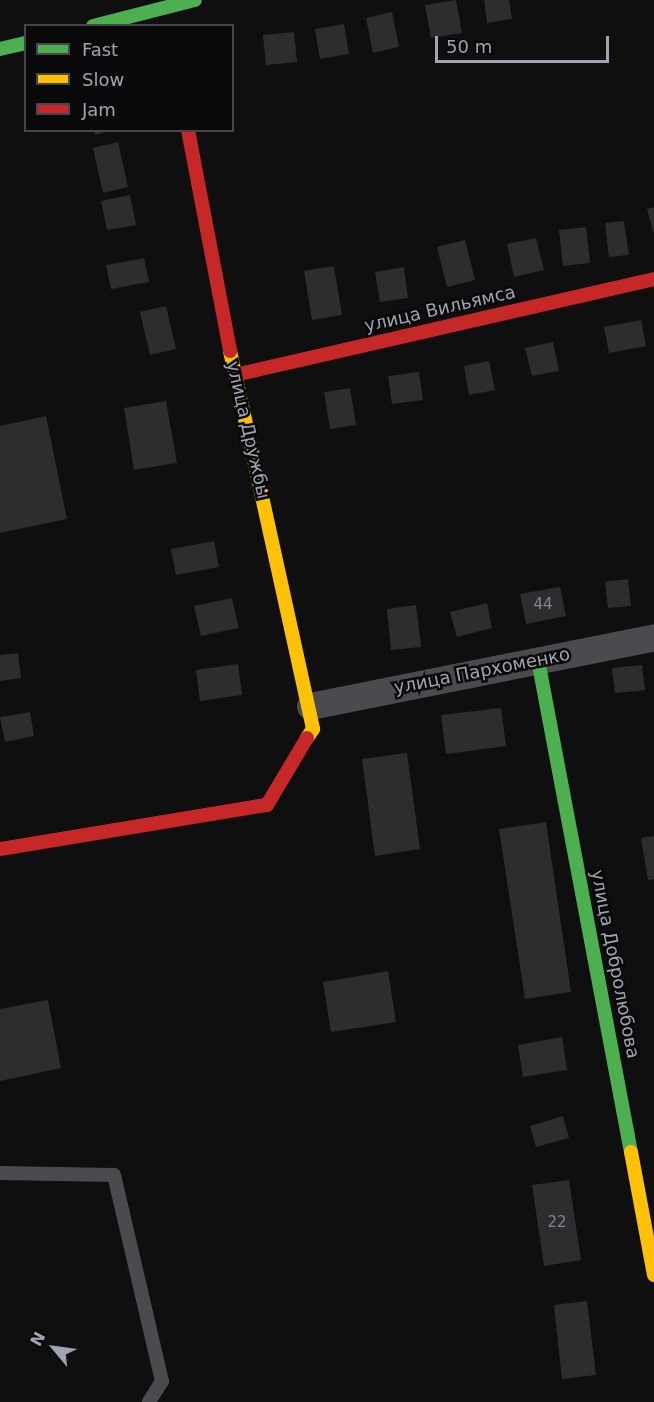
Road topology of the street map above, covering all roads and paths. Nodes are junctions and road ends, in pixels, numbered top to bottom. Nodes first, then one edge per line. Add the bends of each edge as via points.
1 (195, 0) edge
2 (165, 11) edge
3 (103, 24) edge
4 (24, 43) edge
5 (0, 49) edge
6 (188, 132) edge
7 (654, 279) edge
8 (235, 375) junction
9 (654, 637) edge
10 (538, 660) junction
11 (311, 717) junction
12 (0, 849) edge
13 (0, 1173) edge
14 (654, 1275) edge
15 (149, 1402) edge

1 - 2 street
2 - 3 street
4 - 5 street
6 - 8 street, улица Дружбы
7 - 8 street, улица Вильямса
8 - 11 street, улица Дружбы
9 - 10 street, улица Пархоменко
10 - 11 street, улица Пархоменко
10 - 14 street, улица Добролюбова
11 - 12 street via 267,805
13 - 15 lane via 114,1175 162,1381

